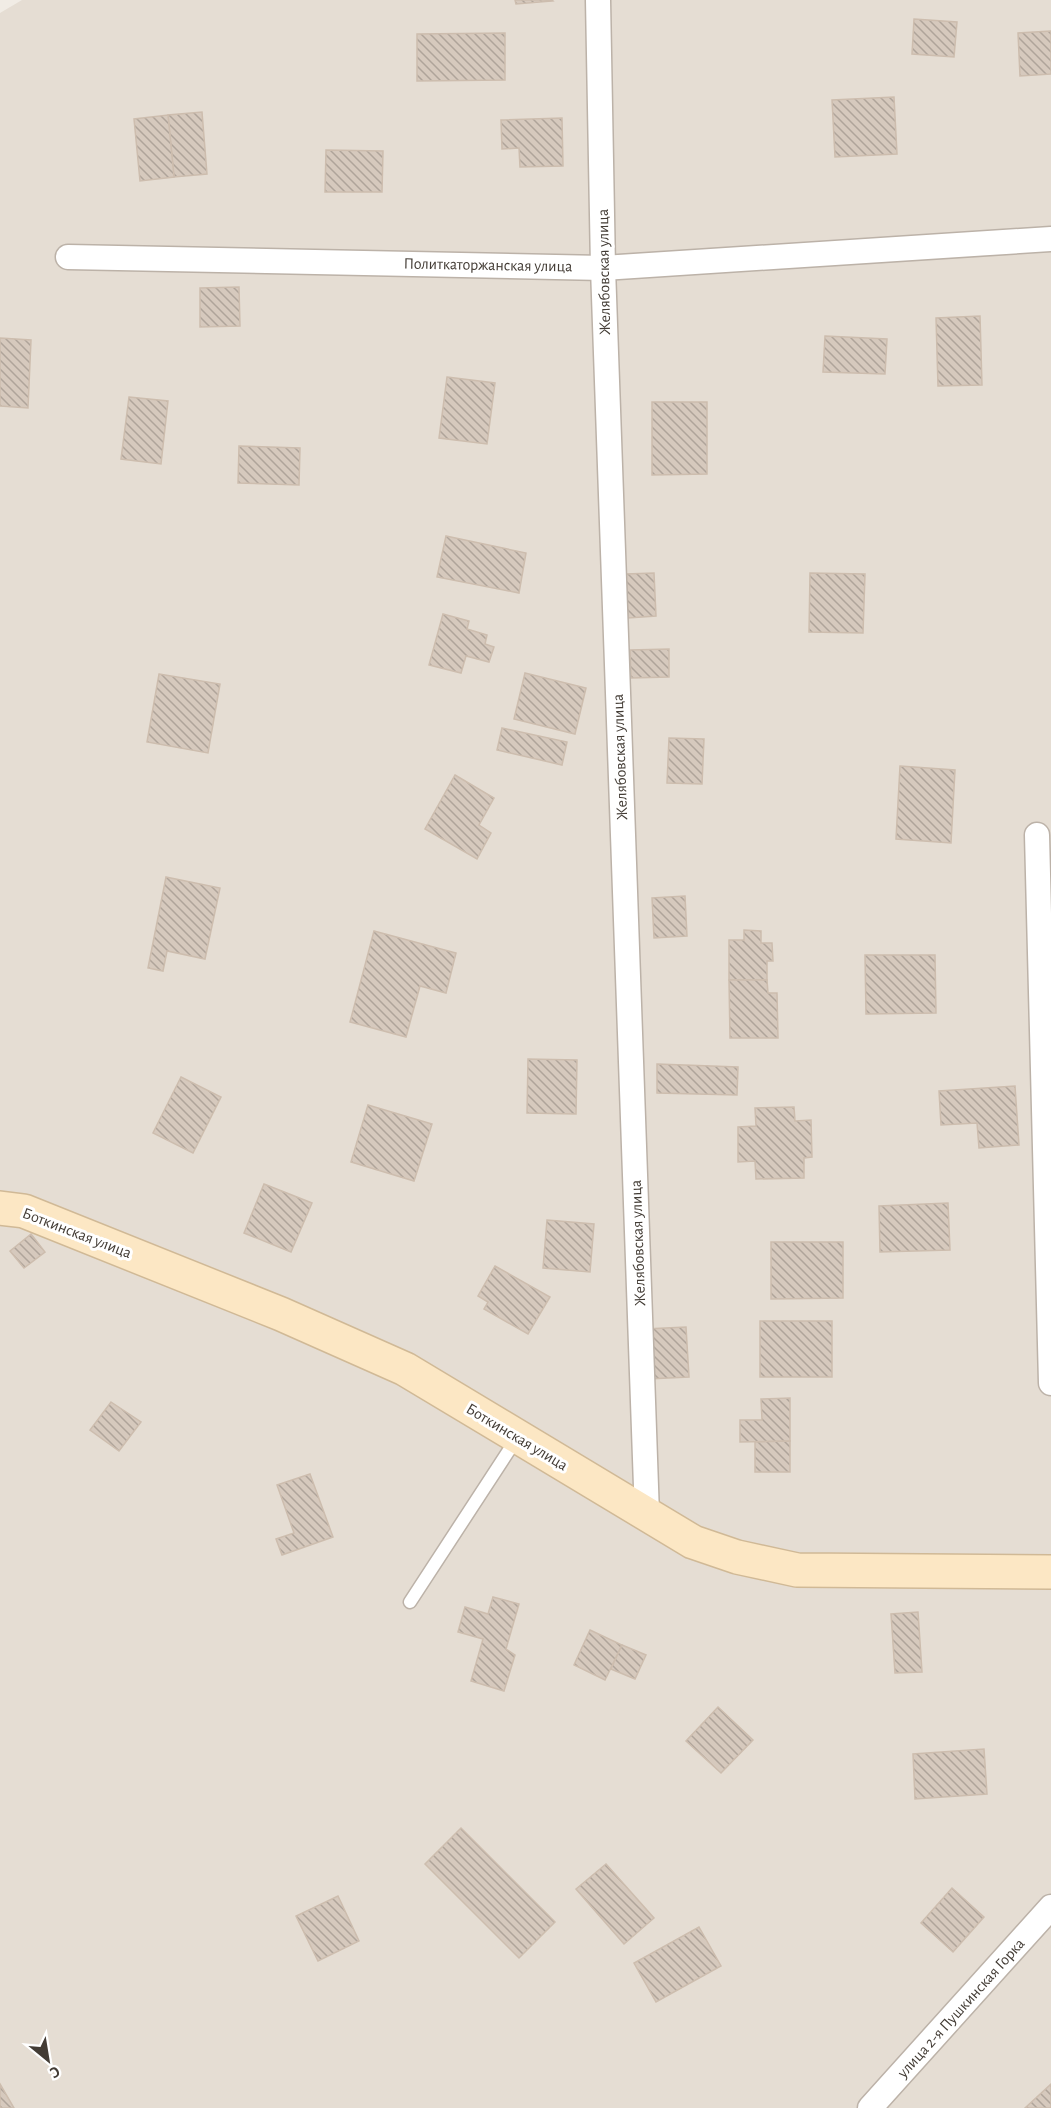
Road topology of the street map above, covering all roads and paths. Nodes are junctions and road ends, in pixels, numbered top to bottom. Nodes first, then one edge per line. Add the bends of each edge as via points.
1 (598, 0) edge
2 (1051, 239) edge
3 (68, 257) dead end
4 (603, 268) junction
5 (1037, 835) dead end
6 (0, 1208) edge
7 (1051, 1383) edge
8 (517, 1438) junction
9 (647, 1515) junction
10 (1051, 1572) edge
11 (410, 1602) dead end
12 (1051, 1907) edge
13 (870, 2108) edge

1 - 4 street, Желябовская улица
2 - 4 street, Политкаторжанская улица
3 - 4 street, Политкаторжанская улица
4 - 9 street, Желябовская улица
5 - 7 street
6 - 8 street, Боткинская улица via 24,1211 405,1368
8 - 9 street, Боткинская улица
8 - 11 lane
9 - 10 street, Боткинская улица via 693,1542 737,1557 797,1570
12 - 13 street, улица 2-я Пушкинская Горка

